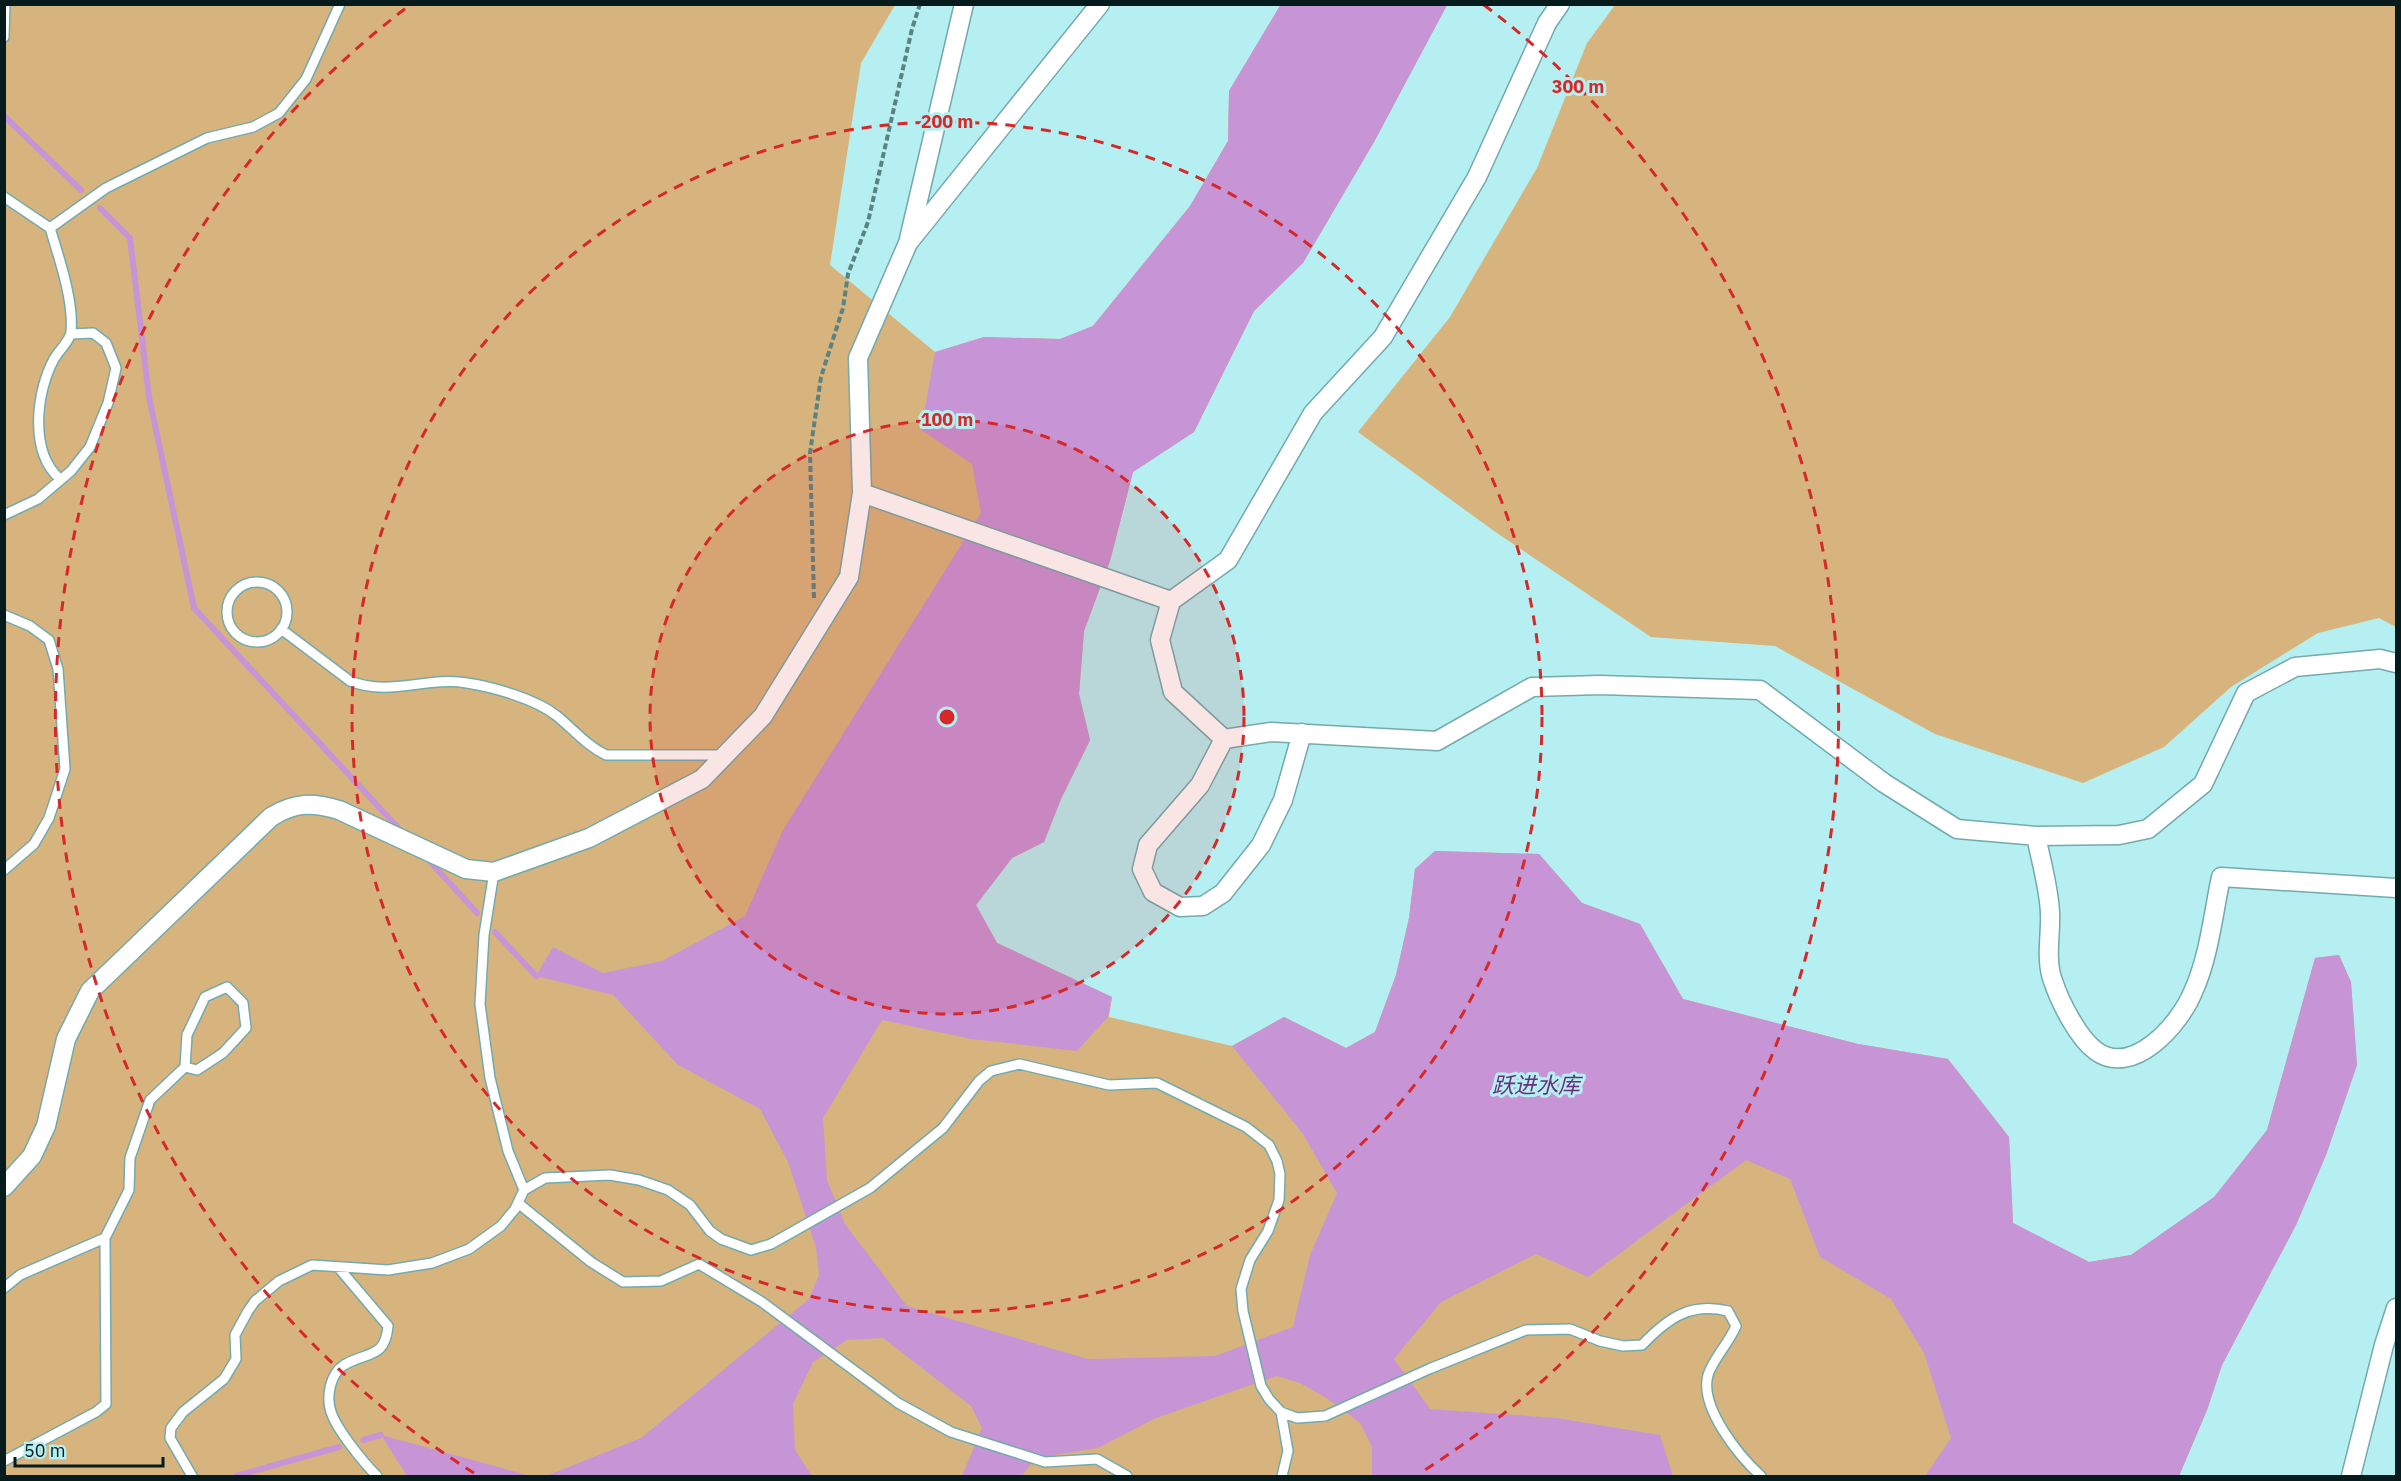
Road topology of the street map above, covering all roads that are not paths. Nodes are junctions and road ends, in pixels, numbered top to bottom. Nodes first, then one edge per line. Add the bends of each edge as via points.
1 (5, 4) edge
2 (340, 4) edge
3 (964, 4) edge
4 (1560, 4) edge
5 (1093, 6) edge
6 (4, 37) edge
7 (4, 197) edge
8 (50, 228) junction
9 (908, 243) junction
10 (71, 334) junction
11 (60, 479) junction
12 (862, 493) junction
13 (4, 515) edge
14 (1171, 601) junction
15 (4, 615) edge
16 (281, 629) junction
17 (2397, 663) edge
18 (1302, 733) junction
19 (1224, 739) junction
20 (725, 755) junction
21 (2036, 836) junction
22 (4, 870) edge
23 (494, 872) junction
24 (2397, 888) edge
25 (185, 1067) junction
26 (4, 1187) edge
27 (524, 1190) junction
28 (518, 1203) junction
29 (105, 1238) junction
30 (338, 1267) junction
31 (4, 1288) edge
32 (2397, 1308) edge
33 (1281, 1412) junction
34 (4, 1461) edge
35 (192, 1476) edge
36 (377, 1476) edge
37 (1127, 1476) edge
38 (1282, 1476) edge
39 (1761, 1476) edge
40 (2351, 1476) edge

1 - 6 lane
2 - 8 lane via 306,79 279,113 253,127 207,138 106,188
3 - 9 street
4 - 14 street via 1547,23 1477,177 1383,337 1313,413 1228,560
5 - 9 street
7 - 8 lane
8 - 10 lane via 70,308
9 - 12 street via 858,358
10 - 11 lane via 54,360 38,406 41,445 50,470
10 - 11 lane via 93,333 106,343 116,368 108,403 90,447
11 - 13 lane via 38,499
12 - 14 street
12 - 20 street via 849,577 763,716
14 - 19 street via 1160,640 1173,692
15 - 22 lane via 30,626 48,640 58,669 65,769 49,818 34,844
16 - 16 lane via 286,620 285,600 272,585 252,582 235,591 227,619 238,635 247,640 266,640
16 - 20 lane via 362,686 464,682 539,705 556,715 590,747 606,755
17 - 21 street via 2380,658 2295,667 2246,693 2203,784 2148,829 2119,835
18 - 19 street via 1271,732
18 - 19 street via 1283,800 1261,845 1223,893 1203,906 1180,907 1153,892 1142,869 1148,845 1200,785
18 - 21 street via 1437,741 1532,687 1760,690 1884,783 1957,829
20 - 23 street via 702,779 589,838
21 - 24 street via 2050,912 2052,980 2076,1028 2096,1051 2115,1059 2144,1052 2169,1030 2193,995 2221,877
23 - 26 street via 466,868 321,804 287,807 271,817 90,991 66,1039 46,1126 33,1156
23 - 27 lane via 484,935 480,1005 490,1078 508,1151
25 - 25 lane via 188,1035 205,997 227,987 243,1003 246,1028 223,1053 197,1070
25 - 29 lane via 150,1100 130,1158 129,1190
27 - 28 lane
27 - 33 lane via 545,1178 610,1175 639,1180 668,1190 690,1205 721,1239 751,1250 771,1244 870,1188 943,1128 991,1071 1019,1064 1109,1085 1157,1083 1246,1127 1269,1145 1277,1161 1279,1200 1268,1231 1250,1260 1241,1289 1261,1386
28 - 30 lane via 501,1226 469,1248 432,1263 388,1270
28 - 37 lane via 591,1262 623,1282 661,1281 699,1264 762,1302 898,1403 951,1432 1045,1462 1097,1459
29 - 31 lane via 20,1275
29 - 34 lane via 106,1404
30 - 35 lane via 312,1265 279,1281 251,1306 235,1335 236,1359 224,1379 183,1412 171,1428 170,1438
30 - 36 lane via 388,1326 387,1341 379,1351 342,1366 331,1380 329,1397 331,1411 361,1460
32 - 40 street
33 - 38 lane via 1288,1451
33 - 39 lane via 1297,1418 1325,1416 1526,1330 1570,1329 1600,1341 1642,1345 1656,1330 1690,1309 1716,1308 1728,1311 1736,1326 1708,1374 1706,1392 1729,1440

